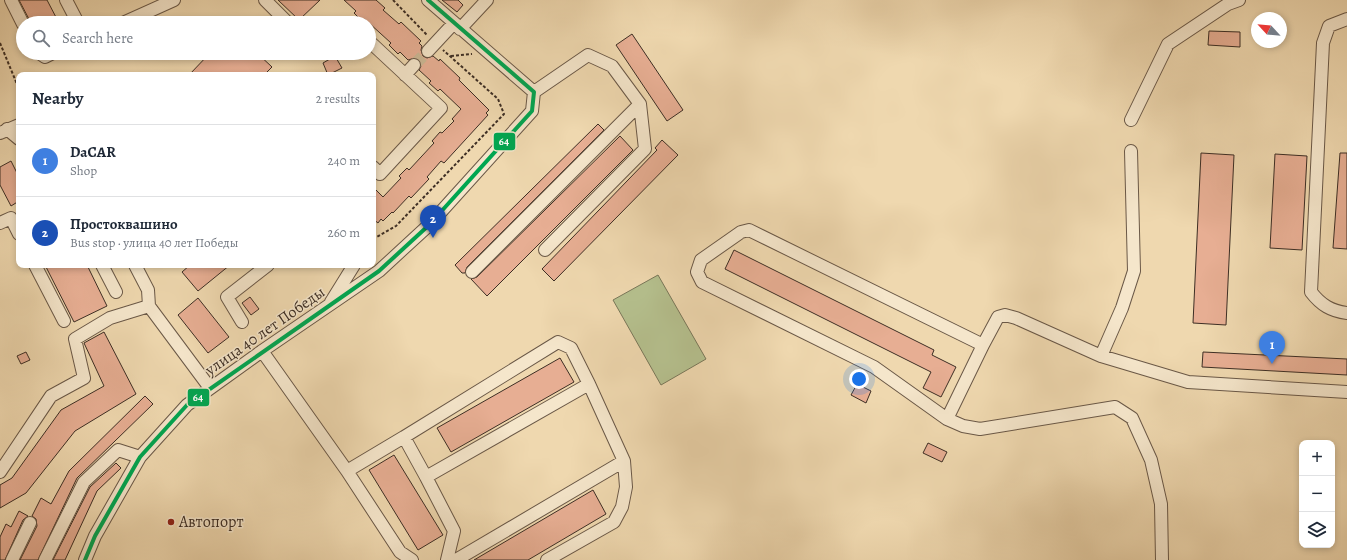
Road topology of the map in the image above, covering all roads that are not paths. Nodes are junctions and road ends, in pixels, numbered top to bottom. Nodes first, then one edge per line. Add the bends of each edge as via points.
1 (11, 0) edge
2 (66, 0) edge
3 (174, 0) edge
4 (265, 0) edge
5 (428, 0) edge
6 (487, 0) edge
7 (1239, 0) edge
8 (19, 16) edge
9 (74, 16) edge
10 (139, 16) edge
11 (281, 16) edge
12 (1347, 18) edge
13 (457, 26) junction
14 (376, 47) edge
15 (428, 51) tunnel mouth
16 (414, 65) tunnel mouth
17 (405, 75) junction
18 (534, 92) junction
19 (640, 104) junction
20 (1131, 120) dead end
21 (16, 126) edge
22 (4, 131) edge
23 (16, 137) edge
24 (1131, 151) dead end
25 (376, 171) edge
26 (0, 223) edge
27 (16, 228) edge
28 (545, 250) dead end
29 (37, 268) edge
30 (104, 268) edge
31 (137, 268) edge
32 (264, 268) edge
33 (352, 268) edge
34 (472, 272) dead end
35 (116, 292) dead end
36 (150, 306) junction
37 (328, 307) junction
38 (1347, 313) edge
39 (64, 321) dead end
40 (242, 322) dead end
41 (983, 345) junction
42 (262, 351) junction
43 (1100, 356) junction
44 (589, 384) junction
45 (210, 388) junction
46 (1347, 392) edge
47 (947, 419) junction
48 (404, 437) junction
49 (140, 457) junction
50 (624, 462) junction
51 (347, 471) junction
52 (0, 472) edge
53 (426, 477) junction
54 (30, 523) dead end
55 (12, 560) edge
56 (45, 560) edge
57 (84, 560) edge
58 (412, 560) edge
59 (447, 560) edge
60 (456, 560) edge
61 (547, 560) edge
62 (1162, 560) edge

1 - 8 street
2 - 9 street
3 - 10 street
4 - 11 street
5 - 13 street
6 - 13 street
7 - 20 street via 1228,4 1168,44
12 - 38 street via 1329,26 1323,42 1311,292 1319,302 1335,312
13 - 15 street
13 - 18 street
14 - 17 street
16 - 17 street
17 - 25 street via 441,108 380,174
18 - 19 street via 588,55 612,66
18 - 37 street, улица 40 лет Победы via 532,111 428,225 379,271
19 - 28 street via 645,150
19 - 34 street
21 - 22 street
22 - 23 street
24 - 43 street via 1134,271 1122,308
26 - 27 street via 11,218
29 - 39 street
30 - 35 street
31 - 36 street via 148,290
32 - 40 street via 227,297
33 - 37 street
36 - 45 street
36 - 52 street via 110,318 75,339 84,378 51,396
37 - 42 street, улица 40 лет Победы
41 - 43 street via 998,317 1006,315
41 - 47 street
41 - 47 street via 749,230 741,232 701,260 697,272 702,282 874,367
42 - 45 street, улица 40 лет Победы
42 - 51 street
43 - 46 street via 1188,382
44 - 48 street via 571,348 558,342
44 - 50 street
44 - 53 street
45 - 49 street, улица 40 лет Победы via 188,405
47 - 62 street via 963,426 980,429 1115,407 1132,418 1150,460 1162,504
48 - 51 street
48 - 53 street
49 - 56 street via 118,450 84,482
49 - 57 street, улица 40 лет Победы
50 - 60 street
50 - 61 street via 626,487 622,507 614,522
51 - 58 street via 400,552
53 - 59 street via 454,531
54 - 55 street

